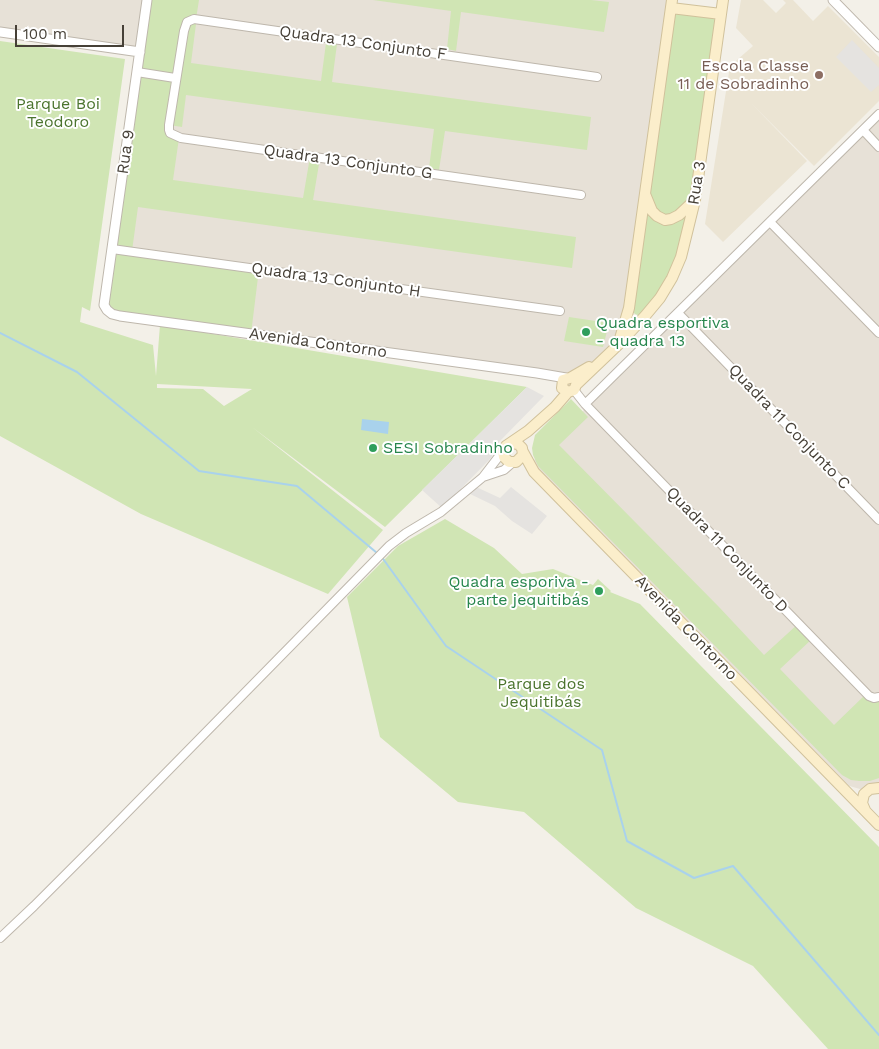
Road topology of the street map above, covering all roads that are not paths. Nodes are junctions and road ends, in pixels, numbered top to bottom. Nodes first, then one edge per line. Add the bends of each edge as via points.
1 (147, 0) edge
2 (723, 0) edge
3 (833, 0) edge
4 (671, 4) edge
5 (721, 14) junction
6 (0, 32) edge
7 (879, 47) edge
8 (140, 52) junction
9 (137, 72) junction
10 (597, 77) dead end
11 (175, 78) junction
12 (879, 114) edge
13 (863, 130) junction
14 (879, 147) edge
15 (644, 193) junction
16 (581, 195) dead end
17 (695, 200) junction
18 (770, 222) junction
19 (112, 249) junction
20 (104, 305) joint
21 (629, 308) junction
22 (560, 311) dead end
23 (678, 313) junction
24 (645, 316) junction
25 (879, 333) edge
26 (618, 345) junction
27 (568, 385) junction
28 (586, 404) junction
29 (528, 430) junction
30 (511, 443) junction
31 (523, 450) junction
32 (502, 453) junction
33 (512, 463) junction
34 (534, 472) junction
35 (483, 477) junction
36 (879, 520) edge
37 (879, 697) edge
38 (839, 783) junction
39 (876, 788) edge
40 (865, 811) junction
41 (879, 816) edge
42 (879, 825) edge
43 (0, 938) edge

1 - 8 street, Rua 9
2 - 5 main road, Rua 3
3 - 7 street
4 - 5 main road
4 - 15 main road
5 - 17 main road, Rua 3
6 - 8 street
8 - 9 street, Rua 9
9 - 11 street
9 - 19 street, Rua 9
10 - 11 street, Quadra 13 Conjunto F via 194,19 187,22 184,31
11 - 16 street, Quadra 13 Conjunto G via 168,130 177,137
12 - 13 street
13 - 14 street
13 - 18 street
15 - 17 main road via 652,211 665,220 679,215
15 - 21 main road
17 - 24 main road, Rua 3 via 681,257 672,278
18 - 23 street
18 - 25 street
19 - 20 street, Rua 9
19 - 22 street, Quadra 13 Conjunto H
20 - 27 street, Avenida Contorno via 112,314 120,316 537,373
21 - 24 main road via 638,316
21 - 26 main road
23 - 28 street
23 - 36 street, Quadra 11 Conjunto C
24 - 26 main road, Rua 3
26 - 27 main road, Rua 3
27 - 28 street, Quadra 11 Conjunto D
27 - 29 main road
28 - 37 street, Quadra 11 Conjunto D via 869,696
29 - 30 main road
29 - 31 main road
30 - 31 main road via 518,444
30 - 32 main road
31 - 33 main road via 519,461
31 - 34 main road, Avenida Contorno
32 - 33 main road
32 - 35 street
33 - 34 main road, Avenida Contorno
33 - 35 street via 504,470
34 - 38 main road, Avenida Contorno
35 - 43 street via 441,512 389,546
38 - 39 main road
38 - 40 main road, Avenida Contorno
39 - 40 main road via 862,798
40 - 41 main road
40 - 42 main road, Avenida Contorno

